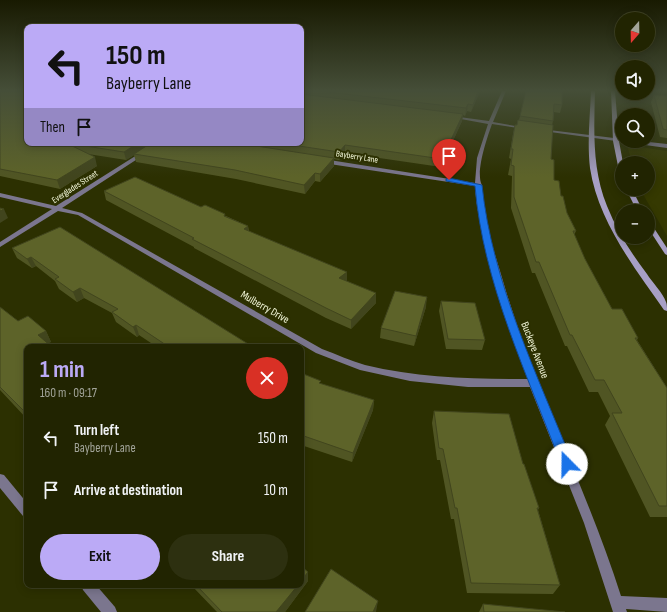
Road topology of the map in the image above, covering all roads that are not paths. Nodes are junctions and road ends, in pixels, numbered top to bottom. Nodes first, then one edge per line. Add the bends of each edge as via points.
1 (472, 120) edge
2 (592, 120) edge
3 (491, 122) junction
4 (530, 128) edge
5 (538, 130) edge
6 (592, 138) junction
7 (615, 141) edge
8 (655, 145) edge
9 (153, 146) edge
10 (667, 146) edge
11 (317, 160) edge
12 (479, 185) junction
13 (0, 195) edge
14 (59, 208) junction
15 (655, 234) edge
16 (0, 245) edge
17 (667, 253) edge
18 (667, 308) edge
19 (534, 383) junction
20 (0, 479) edge
21 (24, 508) edge
22 (90, 588) edge
23 (667, 605) edge
24 (619, 607) edge
25 (110, 612) edge

1 - 3 street
2 - 6 street
3 - 4 street
3 - 12 street, Buckeye Avenue via 481,148
5 - 6 street
6 - 7 street
6 - 18 street via 593,168 605,209 632,256
8 - 10 street
9 - 14 street, Everglades Street
11 - 12 street, Bayberry Lane
12 - 19 street, Buckeye Avenue via 481,213 502,295
13 - 14 street, Mulberry Drive
14 - 16 street, Everglades Street
14 - 19 street, Mulberry Drive via 86,218 319,351 363,368 410,377 468,383
15 - 17 street
19 - 24 street, Buckeye Avenue via 583,504
20 - 21 street
22 - 25 street
23 - 24 street

